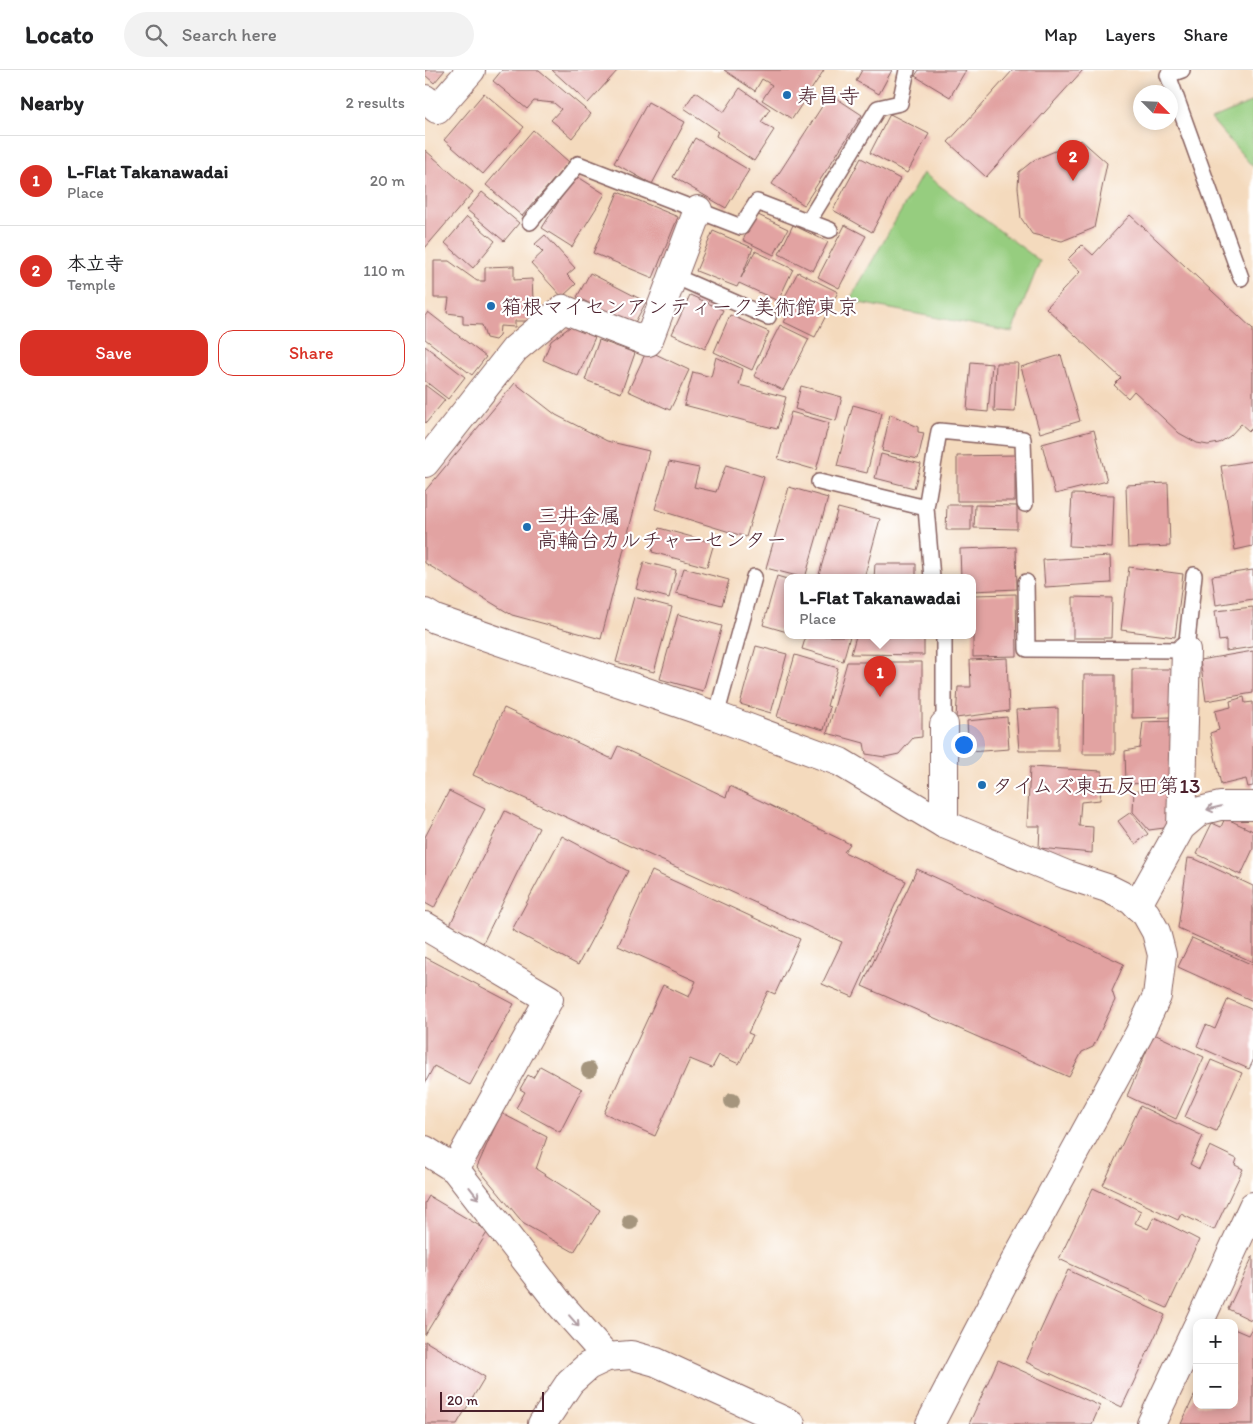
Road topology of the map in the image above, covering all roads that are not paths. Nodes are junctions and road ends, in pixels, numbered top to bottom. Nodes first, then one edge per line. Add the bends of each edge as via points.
1 (471, 70) edge
2 (907, 70) edge
3 (1182, 70) edge
4 (425, 98) edge
5 (698, 210) junction
6 (530, 222) dead end
7 (808, 222) junction
8 (829, 230) dead end
9 (673, 276) junction
10 (1241, 278) dead end
11 (768, 317) dead end
12 (425, 463) edge
13 (819, 482) dead end
14 (1025, 504) dead end
15 (926, 508) junction
16 (932, 574) edge
17 (754, 576) dead end
18 (1194, 576) dead end
19 (1026, 582) dead end
20 (425, 613) edge
21 (944, 639) edge
22 (1186, 650) junction
23 (716, 716) junction
24 (944, 725) joint
25 (1253, 806) edge
26 (944, 824) junction
27 (1181, 827) junction
28 (1137, 906) junction
29 (425, 926) edge
30 (425, 1150) edge
31 (455, 1169) junction
32 (1253, 1206) edge
33 (1201, 1319) edge
34 (1193, 1335) edge
35 (607, 1357) junction
36 (542, 1424) edge
37 (791, 1424) edge
38 (930, 1424) edge
39 (1151, 1424) edge

1 - 4 street via 437,109
2 - 7 lane via 900,103 878,108
3 - 10 lane via 1168,75
5 - 6 lane via 578,164
5 - 7 lane via 741,227 757,202
5 - 9 street
7 - 8 lane
9 - 11 lane
9 - 12 street via 648,342 563,309 515,349
13 - 15 lane
14 - 15 lane via 1023,439 939,431
15 - 16 lane
17 - 23 lane
18 - 22 lane
19 - 22 lane via 1027,649
20 - 23 street
21 - 24 lane
22 - 27 street
23 - 26 street via 853,767
24 - 26 street
25 -> 27 street via 1221,806 1200,812
26 - 28 street via 1067,875 1107,888
27 - 28 street
28 - 38 street via 1146,914 1156,932 1162,955 1157,996
29 - 31 street via 549,999
30 - 31 street
31 -> 35 street via 559,1303
32 - 33 street
34 - 39 street
35 - 36 street via 588,1366 570,1382
35 - 37 street via 631,1355 656,1362

